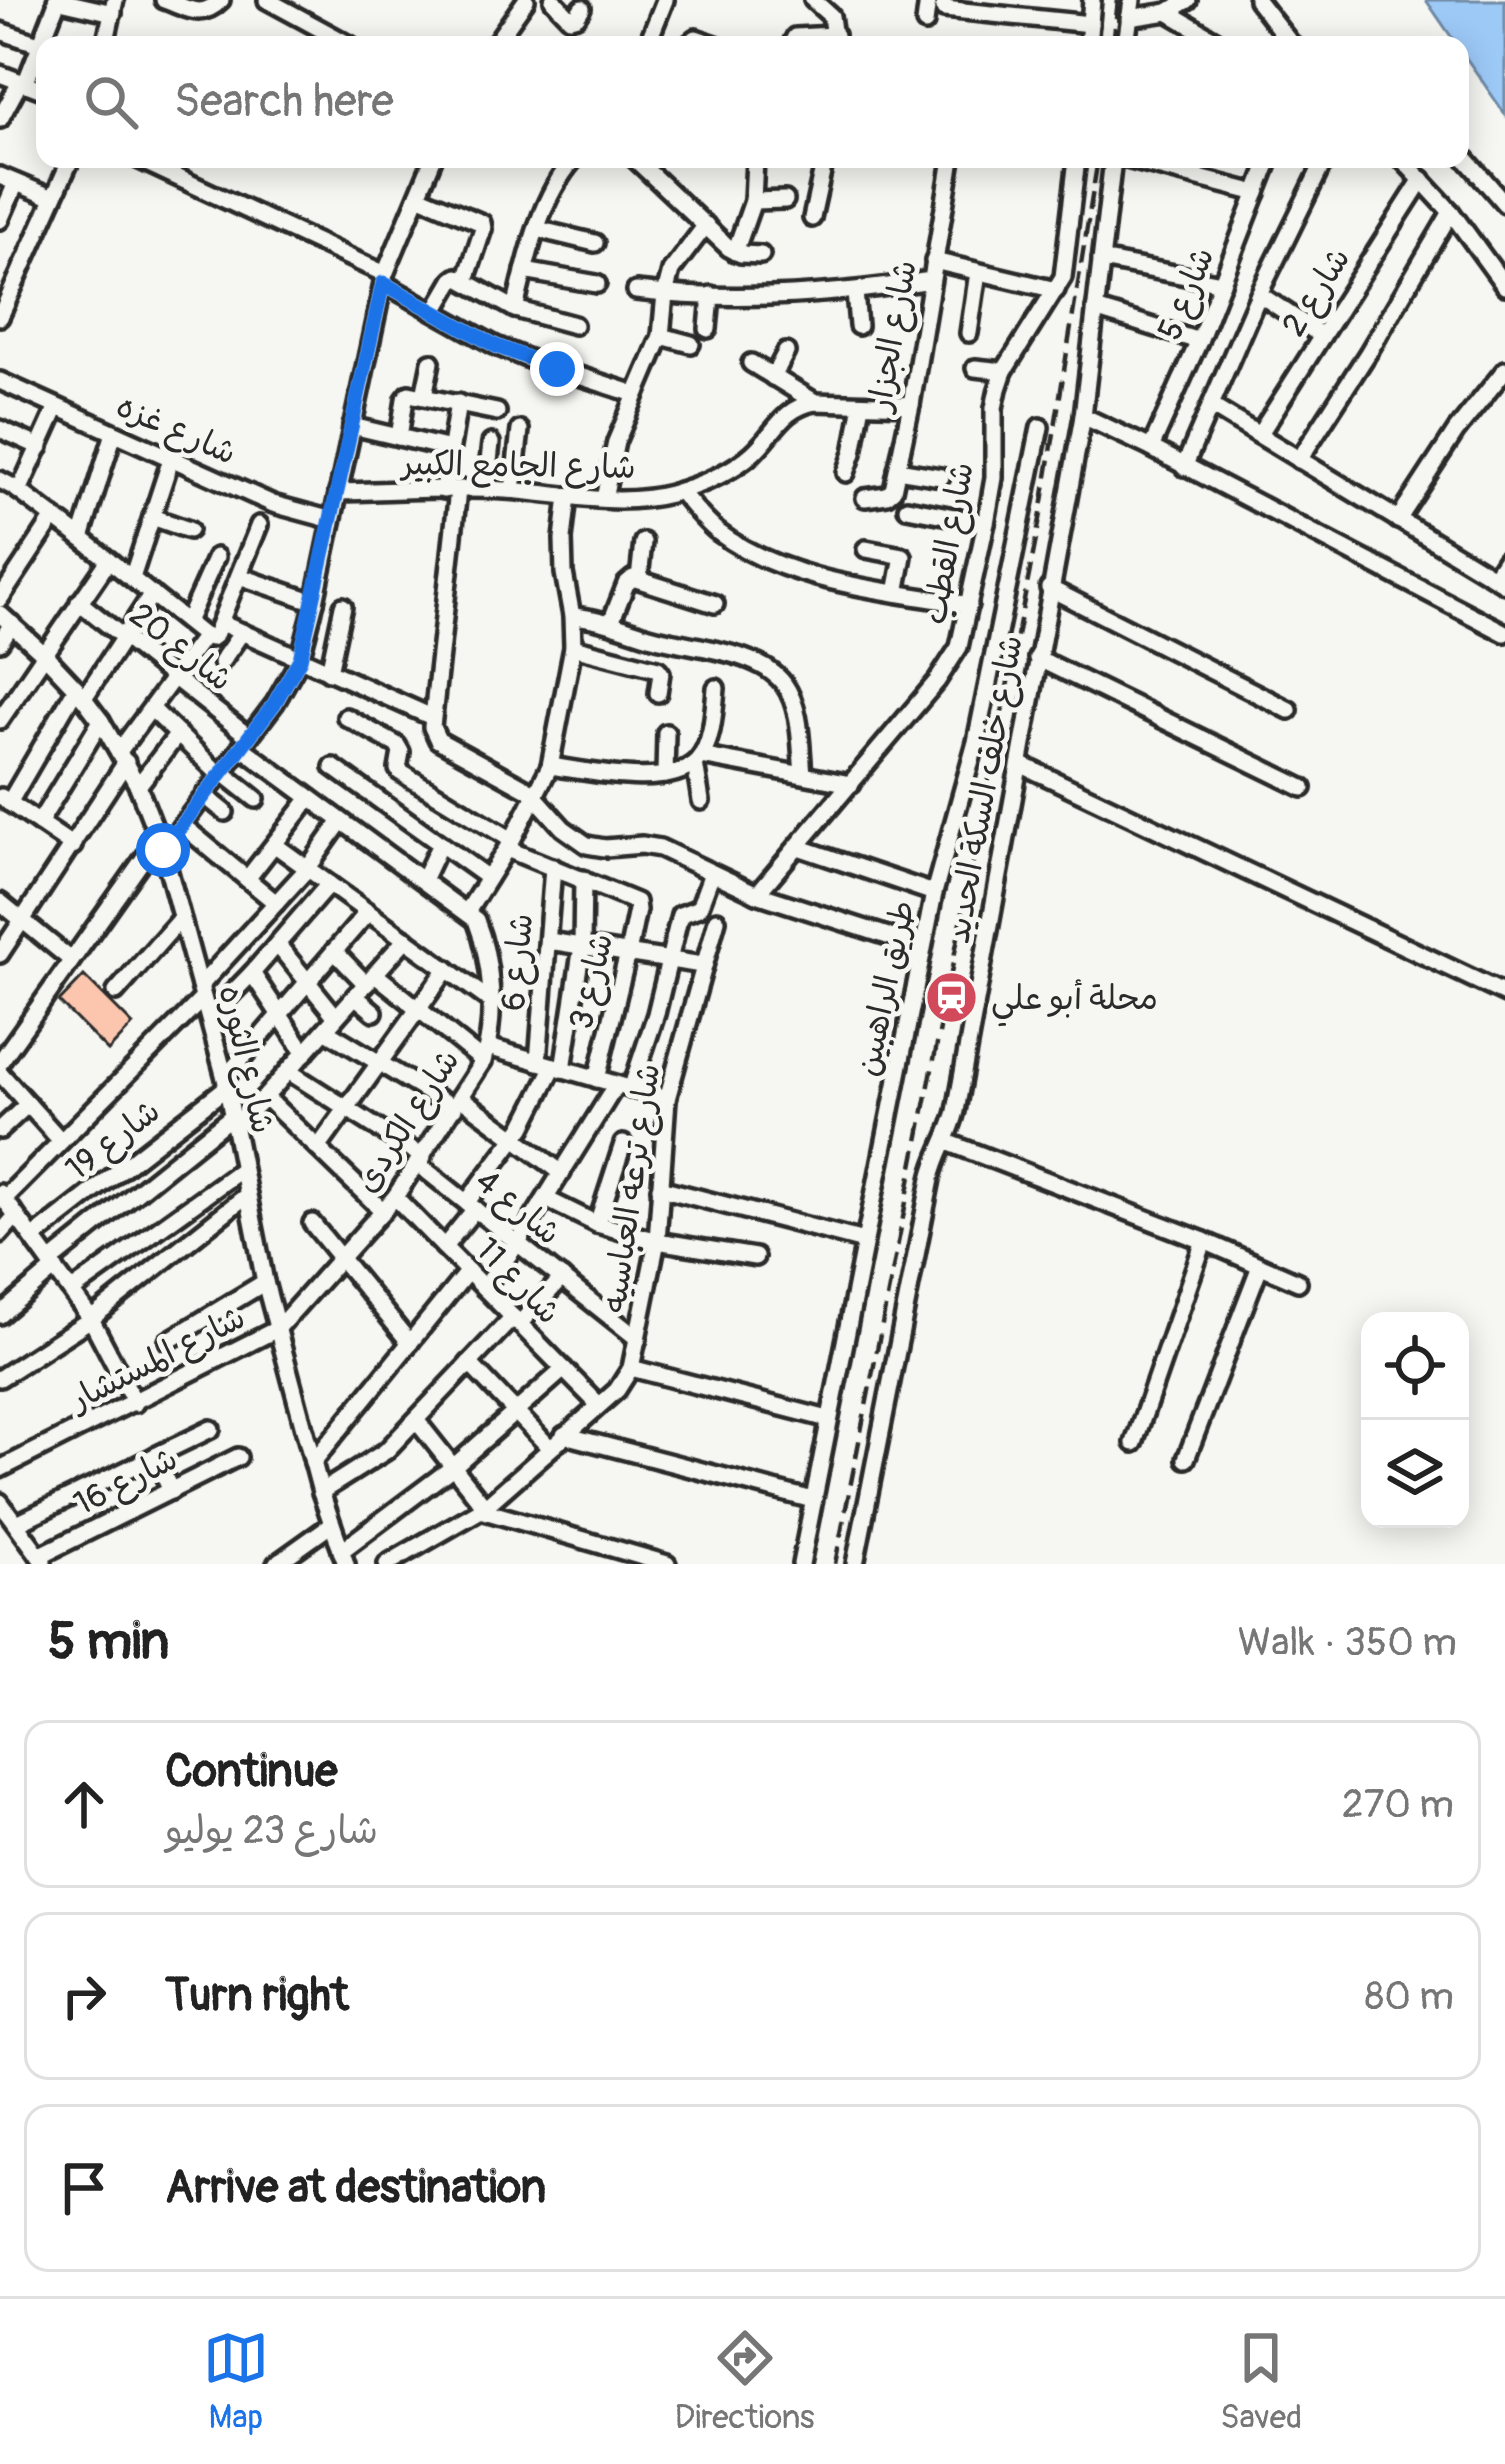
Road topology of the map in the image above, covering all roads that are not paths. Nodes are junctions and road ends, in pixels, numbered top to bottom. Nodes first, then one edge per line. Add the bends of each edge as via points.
1 (57, 0) edge
2 (164, 0) edge
3 (221, 0) edge
4 (267, 0) edge
5 (526, 0) edge
6 (553, 0) edge
7 (665, 0) edge
8 (813, 0) edge
9 (1092, 0) edge
10 (1132, 0) edge
11 (1188, 0) edge
12 (1257, 0) edge
13 (938, 2) edge
14 (114, 6) edge
15 (583, 8) dead end
16 (1168, 11) junction
17 (1130, 18) junction
18 (926, 23) dead end
19 (1090, 24) junction
20 (0, 31) edge
21 (835, 34) edge
22 (46, 36) edge
23 (107, 36) edge
24 (333, 36) edge
25 (507, 36) edge
26 (650, 36) edge
27 (1089, 36) edge
28 (1127, 36) edge
29 (1209, 36) edge
30 (1285, 36) edge
31 (36, 43) edge
32 (36, 58) edge
33 (0, 74) edge
34 (22, 83) junction
35 (36, 88) edge
36 (0, 119) edge
37 (1469, 162) edge
38 (67, 168) edge
39 (157, 168) edge
40 (429, 168) edge
41 (568, 168) edge
42 (645, 168) edge
43 (755, 168) edge
44 (823, 168) edge
45 (950, 168) edge
46 (1076, 168) edge
47 (1112, 168) edge
48 (1161, 168) edge
49 (1267, 168) edge
50 (1321, 168) edge
51 (1411, 168) edge
52 (1422, 179) junction
53 (8, 180) edge
54 (1257, 193) junction
55 (418, 196) junction
56 (52, 198) junction
57 (753, 200) junction
58 (785, 200) dead end
59 (1505, 204) edge
60 (1451, 212) junction
61 (812, 218) dead end
62 (0, 219) edge
63 (706, 225) junction
64 (538, 229) junction
65 (595, 243) dead end
66 (735, 252) junction
67 (761, 255) dead end
68 (1101, 260) junction
69 (934, 261) junction
70 (524, 271) junction
71 (978, 272) junction
72 (384, 278) junction
73 (466, 280) junction
74 (931, 280) junction
75 (1222, 283) junction
76 (598, 284) dead end
77 (1505, 286) edge
78 (1056, 290) junction
79 (636, 291) dead end
80 (855, 292) junction
81 (665, 294) junction
82 (1259, 294) junction
83 (711, 295) junction
84 (515, 309) junction
85 (1095, 309) junction
86 (435, 311) junction
87 (0, 317) edge
88 (574, 325) dead end
89 (858, 326) dead end
90 (708, 329) dead end
91 (969, 333) dead end
92 (661, 336) junction
93 (1322, 337) junction
94 (1199, 341) junction
95 (691, 344) dead end
96 (786, 352) dead end
97 (430, 362) dead end
98 (751, 363) dead end
99 (976, 368) dead end
100 (1505, 370) edge
101 (1004, 371) junction
102 (773, 377) junction
103 (0, 381) edge
104 (635, 394) junction
105 (424, 396) junction
106 (815, 402) junction
107 (458, 403) junction
108 (862, 404) junction
109 (911, 405) junction
110 (1211, 406) junction
111 (57, 407) junction
112 (497, 412) dead end
113 (1083, 416) junction
114 (352, 426) junction
115 (1040, 427) dead end
116 (0, 429) edge
117 (520, 430) dead end
118 (113, 433) junction
119 (1259, 435) junction
120 (399, 437) junction
121 (491, 443) dead end
122 (40, 447) junction
123 (1151, 448) junction
124 (450, 449) junction
125 (171, 459) junction
126 (1299, 460) junction
127 (1184, 467) junction
128 (897, 470) junction
129 (846, 473) dead end
130 (941, 477) dead end
131 (0, 480) edge
132 (688, 488) junction
133 (486, 489) junction
134 (451, 490) junction
135 (513, 490) junction
136 (19, 491) junction
137 (338, 492) junction
138 (568, 496) junction
139 (865, 498) dead end
140 (604, 499) junction
141 (907, 508) dead end
142 (54, 517) junction
143 (152, 517) junction
144 (332, 520) junction
145 (1398, 520) junction
146 (986, 524) junction
147 (259, 525) dead end
148 (189, 530) dead end
149 (81, 538) junction
150 (643, 542) dead end
151 (866, 549) dead end
152 (215, 557) dead end
153 (109, 560) junction
154 (1505, 560) edge
155 (239, 576) junction
156 (132, 578) junction
157 (639, 578) junction
158 (1499, 581) edge
159 (1049, 589) junction
160 (896, 593) junction
161 (152, 595) junction
162 (0, 599) edge
163 (79, 602) junction
164 (315, 602) junction
165 (716, 604) dead end
166 (969, 605) junction
167 (344, 606) dead end
168 (572, 616) junction
169 (6, 619) edge
170 (187, 622) junction
171 (611, 622) junction
172 (221, 623) junction
173 (242, 632) junction
174 (1505, 633) edge
175 (204, 636) junction
176 (124, 638) junction
177 (0, 642) edge
178 (573, 647) junction
179 (44, 654) junction
180 (1037, 658) junction
181 (300, 659) junction
182 (221, 662) dead end
183 (329, 671) junction
184 (174, 679) junction
185 (716, 688) dead end
186 (80, 693) junction
187 (658, 693) dead end
188 (152, 710) junction
189 (1289, 710) dead end
190 (346, 717) dead end
191 (0, 720) edge
192 (101, 721) junction
193 (432, 722) junction
194 (666, 733) dead end
195 (178, 734) junction
196 (245, 742) junction
197 (123, 756) junction
198 (698, 759) junction
199 (1020, 764) junction
200 (550, 766) junction
201 (333, 767) dead end
202 (221, 774) junction
203 (803, 774) junction
204 (665, 775) junction
205 (851, 784) junction
206 (138, 786) junction
207 (1303, 788) dead end
208 (204, 795) junction
209 (536, 796) junction
210 (310, 798) junction
211 (256, 800) dead end
212 (3, 801) edge
213 (701, 801) dead end
214 (225, 812) dead end
215 (341, 821) junction
216 (39, 823) junction
217 (182, 825) junction
218 (160, 844) junction
219 (440, 844) junction
220 (509, 844) junction
221 (275, 845) junction
222 (73, 846) junction
223 (799, 847) junction
224 (553, 867) junction
225 (308, 868) junction
226 (712, 873) junction
227 (488, 878) junction
228 (247, 879) junction
229 (583, 879) junction
230 (423, 880) junction
231 (329, 884) junction
232 (934, 893) junction
233 (757, 894) junction
234 (0, 902) edge
235 (276, 903) junction
236 (368, 912) junction
237 (467, 912) junction
238 (181, 918) junction
239 (717, 920) dead end
240 (22, 921) junction
241 (406, 939) junction
242 (549, 941) junction
243 (277, 944) junction
244 (581, 946) junction
245 (922, 947) junction
246 (334, 951) junction
247 (0, 953) edge
248 (628, 953) junction
249 (70, 959) junction
250 (669, 960) junction
251 (702, 964) junction
252 (447, 970) junction
253 (252, 973) junction
254 (308, 982) junction
255 (366, 984) junction
256 (116, 992) dead end
257 (201, 992) junction
258 (1505, 994) edge
259 (492, 1002) junction
260 (418, 1009) junction
261 (374, 1012) dead end
262 (279, 1015) junction
263 (209, 1017) junction
264 (331, 1024) junction
265 (305, 1053) junction
266 (485, 1054) junction
267 (0, 1062) edge
268 (380, 1063) junction
269 (552, 1066) junction
270 (288, 1071) junction
271 (0, 1073) edge
272 (597, 1079) junction
273 (226, 1083) junction
274 (623, 1087) junction
275 (265, 1097) junction
276 (667, 1100) junction
277 (457, 1103) junction
278 (28, 1104) junction
279 (347, 1108) junction
280 (233, 1121) junction
281 (0, 1130) edge
282 (514, 1137) junction
283 (62, 1141) junction
284 (947, 1142) junction
285 (622, 1144) dead end
286 (318, 1148) junction
287 (421, 1161) junction
288 (242, 1169) junction
289 (562, 1173) junction
290 (660, 1188) junction
291 (247, 1195) junction
292 (2, 1196) edge
293 (395, 1197) junction
294 (546, 1199) junction
295 (471, 1206) junction
296 (383, 1211) junction
297 (16, 1216) junction
298 (312, 1223) dead end
299 (597, 1224) junction
300 (0, 1234) edge
301 (33, 1238) junction
302 (657, 1241) junction
303 (864, 1241) junction
304 (1204, 1241) junction
305 (518, 1244) junction
306 (444, 1247) junction
307 (754, 1257) dead end
308 (342, 1259) junction
309 (52, 1265) junction
310 (1260, 1266) junction
311 (468, 1271) junction
312 (562, 1278) junction
313 (265, 1282) junction
314 (1298, 1282) dead end
315 (484, 1288) junction
316 (72, 1291) junction
317 (0, 1315) edge
318 (92, 1319) junction
319 (516, 1320) junction
320 (278, 1330) junction
321 (638, 1339) junction
322 (168, 1341) dead end
323 (410, 1343) junction
324 (470, 1363) junction
325 (631, 1368) junction
326 (564, 1369) junction
327 (0, 1378) edge
328 (135, 1403) junction
329 (599, 1405) junction
330 (516, 1412) junction
331 (828, 1419) junction
332 (416, 1420) junction
333 (211, 1429) dead end
334 (564, 1435) junction
335 (1134, 1443) dead end
336 (550, 1448) junction
337 (155, 1456) junction
338 (238, 1457) dead end
339 (1186, 1459) dead end
340 (313, 1462) junction
341 (453, 1467) junction
342 (0, 1469) edge
343 (171, 1491) junction
344 (321, 1492) junction
345 (813, 1500) junction
346 (0, 1502) edge
347 (483, 1508) junction
348 (17, 1522) junction
349 (332, 1524) junction
350 (344, 1557) edge
351 (42, 1560) edge
352 (276, 1564) edge
353 (387, 1564) edge
354 (667, 1564) edge
355 (801, 1564) edge
356 (855, 1564) edge

1 - 14 street
1 - 22 street
2 - 3 street via 199,12
4 - 24 street
5 - 25 street
6 - 15 street via 570,18
7 - 26 street
8 - 21 street via 828,11
9 - 19 street
10 - 17 street
11 - 16 street
12 - 30 street
13 - 18 street
13 - 19 street
14 - 23 street
16 - 17 street
16 - 29 street
17 - 28 street
19 - 27 street
20 - 31 street
32 - 34 street
33 - 34 street
34 - 35 street
34 - 36 street
37 - 59 street
38 - 56 street
39 - 72 street
40 - 55 street
41 - 64 street
42 - 63 street
43 - 57 street
44 - 61 street
45 - 69 street, شارع الجزار
46 - 78 street
47 - 68 street, شارع خلف السكة الحديد
48 - 54 street
49 - 54 street, شارع 5
50 - 82 street
51 - 52 street
52 - 60 street
52 - 93 street, شارع 2
53 - 56 street
53 - 62 street
54 - 75 street, شارع 5
55 - 72 street
55 - 73 street via 482,223
56 - 87 street
57 - 58 street
57 - 66 street
60 - 77 street
60 - 126 street
63 - 66 street
63 - 81 street via 671,271
64 - 65 street
64 - 70 street
66 - 67 street
68 - 75 street
68 - 85 street, شارع خلف السكة الحديد
69 - 71 street
69 - 74 street, شارع الجزار
70 - 76 street
70 - 84 street
71 - 78 street
71 - 91 street
72 - 86 street
72 - 114 street
73 - 84 street
73 - 86 street via 454,278
74 - 80 street
74 - 109 street, شارع الجزار
75 - 94 street, شارع 5
78 - 101 street, شارع القطب
79 - 81 street
80 - 83 street
80 - 89 street
81 - 83 street
81 - 92 street
82 - 93 street
82 - 110 street
83 - 90 street
84 - 88 street
85 - 94 street
85 - 113 street, شارع خلف السكة الحديد
86 - 104 street via 515,354
92 - 95 street
92 - 104 street
93 - 119 street, شارع 2
94 - 123 street, شارع 5
96 - 102 street
97 - 105 street
98 - 102 street
99 - 101 street
100 - 145 street
101 - 146 street, شارع القطب
102 - 106 street
103 - 111 street, شارع غزه
104 - 140 street
105 - 107 street
105 - 120 street via 406,397
106 - 108 street
106 - 132 street via 790,411 727,471
107 - 112 street
107 - 124 street
108 - 109 street
108 - 129 street
109 - 128 street, شارع الجزار
110 - 119 street
110 - 127 street
111 - 118 street, شارع غزه
111 - 122 street
113 - 123 street
113 - 159 street, شارع خلف السكة الحديد
114 - 120 street
114 - 137 street
115 - 232 street, طريق الراهبين via 976,742
116 - 122 street
117 - 135 street
118 - 125 street, شارع غزه
118 - 149 street
119 - 126 street
120 - 124 street
121 - 133 street
122 - 136 street
123 - 127 street
124 - 134 street
125 - 143 street
125 - 144 street, شارع غزه
126 - 145 street
127 - 174 street
128 - 130 street
128 - 139 street via 891,493
131 - 136 street
132 - 140 street, شارع الجامع الكبير
132 - 160 street via 697,512 740,546 807,573
133 - 134 street, شارع الجامع الكبير
133 - 135 street, شارع الجامع الكبير
134 - 137 street, شارع الجامع الكبير
134 - 193 street
135 - 138 street, شارع الجامع الكبير
136 - 142 street
137 - 144 street
138 - 140 street, شارع الجامع الكبير
138 - 168 street via 564,573
141 - 146 street
142 - 149 street
142 - 162 street
143 - 148 street
143 - 156 street
144 - 164 street
145 - 158 street
146 - 166 street, شارع القطب
147 - 155 street
149 - 153 street
150 - 157 street
151 - 160 street via 903,556
152 - 170 street
153 - 156 street
153 - 163 street
154 - 158 street
155 - 164 street
155 - 172 street
156 - 161 street
157 - 165 street
157 - 171 street via 628,580
159 - 180 street, شارع خلف السكة الحديد
159 - 189 street
160 - 166 street
161 - 170 street
161 - 176 street
163 - 176 street, شارع 20
163 - 179 street
164 - 181 street
166 - 205 street, شارع القطب via 948,666
167 - 183 street
168 - 171 street
168 - 178 street
169 - 177 street
169 - 179 street, شارع الثوره
170 - 175 street
171 - 203 street via 774,672 796,710
172 - 173 street
172 - 175 street via 212,638
173 - 181 street
173 - 182 street
175 - 184 street
176 - 184 street, شارع 20
176 - 186 street
178 - 187 street via 661,670
178 - 200 street
179 - 186 street, شارع الثوره
179 - 191 street
180 - 199 street, شارع خلف السكة الحديد
180 - 207 street
181 - 183 street
181 - 196 street
183 - 193 street
184 - 188 street
184 - 196 street, شارع 20
185 - 198 street
186 - 192 street, شارع الثوره
186 - 212 street
188 - 195 street
188 - 197 street
190 - 220 street via 400,748 400,772
192 - 197 street, شارع الثوره
192 - 216 street
193 - 209 street via 446,746
194 - 204 street
195 - 202 street
195 - 206 street
196 - 202 street
196 - 210 street, شارع 20
197 - 206 street, شارع الثوره
197 - 222 street
198 - 203 street
198 - 204 street
198 - 213 street
199 - 258 street
199 - 284 street, شارع خلف السكة الحديد
200 - 204 street
200 - 209 street
201 - 219 street
202 - 208 street
202 - 211 street
203 - 205 street
205 - 223 street, شارع القطب
206 - 218 street, شارع الثوره
208 - 214 street
208 - 217 street
209 - 220 street
209 - 226 street via 586,845 660,848
210 - 215 street, شارع 20
210 - 221 street
212 - 216 street
215 - 225 street
215 - 230 street, شارع 20
216 - 222 street
217 - 218 street
217 - 228 street
218 - 238 street, شارع الثوره
218 - 249 street
219 - 227 street
219 - 230 street
220 - 224 street
220 - 227 street
221 - 225 street
221 - 228 street
222 - 240 street
223 - 232 street
223 - 233 street, شارع القطب
224 - 229 street
224 - 242 street, شارع 6
225 - 231 street
225 - 235 street
226 - 233 street
226 - 250 street via 699,908 680,915
227 - 237 street
228 - 235 street
229 - 244 street
229 - 248 street, شارع 3 via 635,902
230 - 237 street, شارع 20
231 - 236 street
231 - 243 street
232 - 245 street, طريق الراهبين
233 - 245 street
234 - 240 street
235 - 257 street
236 - 241 street
236 - 246 street, شارع 19
237 - 259 street, شارع الكردى via 478,925
238 - 256 street
238 - 257 street, شارع الثوره
239 - 251 street, شارع ترعه العباسيه
240 - 247 street
240 - 249 street
241 - 252 street
241 - 255 street
242 - 244 street
242 - 269 street, شارع 6
243 - 253 street
243 - 254 street
244 - 248 street
244 - 269 street
245 - 303 street, طريق الراهبين
246 - 254 street, شارع 19
246 - 255 street
248 - 250 street
248 - 272 street, شارع 3
249 - 267 street
250 - 251 street
250 - 274 street
251 - 276 street, شارع ترعه العباسيه
252 - 259 street
252 - 260 street
253 - 262 street
253 - 263 street
254 - 262 street, شارع 19
254 - 264 street
255 - 260 street
255 - 261 street
255 - 264 street
257 - 263 street, شارع الثوره
257 - 283 street
259 - 266 street, شارع الكردى
260 - 266 street
260 - 268 street
262 - 265 street
262 - 273 street, شارع 19
263 - 273 street, شارع الثوره
264 - 265 street
264 - 268 street
265 - 270 street
266 - 269 street
266 - 277 street, شارع الكردى
268 - 277 street
268 - 279 street
269 - 272 street
269 - 282 street
270 - 275 street
270 - 279 street, شارع 4
271 - 278 street
272 - 274 street
273 - 280 street, شارع الثوره
273 - 301 street, شارع 19
274 - 276 street
274 - 289 street
275 - 280 street
275 - 286 street
276 - 290 street, شارع ترعه العباسيه
277 - 282 street
277 - 287 street, شارع الكردى
278 - 281 street
278 - 283 street
279 - 286 street
279 - 287 street, شارع 4
280 - 288 street, شارع الثوره
280 - 309 street
282 - 289 street
282 - 295 street
283 - 292 street
284 - 304 street
284 - 356 street, شارع خلف السكة الحديد via 934,1163
285 - 299 street
286 - 296 street
287 - 293 street, شارع الكردى
287 - 295 street, شارع 4
288 - 291 street, شارع الثوره
288 - 316 street
289 - 294 street
290 - 302 street, شارع ترعه العباسيه
290 - 303 street
291 - 313 street, شارع الثوره
291 - 318 street
292 - 297 street
293 - 296 street, شارع الكردى
293 - 306 street, شارع 11
294 - 299 street
294 - 305 street
295 - 305 street, شارع 4
295 - 306 street
296 - 308 street, شارع الكردى
297 - 300 street
297 - 301 street
298 - 308 street
299 - 302 street
301 - 309 street
302 - 307 street
302 - 321 street, شارع ترعه العباسيه
303 - 331 street, طريق الراهبين
304 - 310 street
304 - 335 street
305 - 312 street, شارع 4
305 - 315 street
306 - 311 street, شارع 11
308 - 320 street, شارع الكردى
308 - 323 street
309 - 316 street
309 - 317 street
310 - 314 street
310 - 339 street
311 - 315 street, شارع 11
311 - 323 street
312 - 319 street
312 - 321 street, شارع 4
313 - 320 street, شارع الثوره
313 - 322 street
315 - 319 street, شارع 11
316 - 318 street
318 - 327 street
318 - 328 street
319 - 324 street
319 - 326 street, شارع 11
320 - 328 street, شارع المستشار
320 - 340 street, شارع الثوره
321 - 325 street, شارع ترعه العباسيه
323 - 340 street
324 - 330 street
324 - 332 street
325 - 329 street, شارع ترعه العباسيه
325 - 331 street
326 - 329 street, شارع 11
326 - 330 street
328 - 342 street, شارع المستشار
329 - 334 street, شارع ترعه العباسيه
330 - 336 street
330 - 341 street
331 - 345 street, طريق الراهبين
332 - 341 street
332 - 344 street via 386,1451
333 - 337 street
334 - 336 street, شارع ترعه العباسيه
334 - 345 street
336 - 347 street, شارع ترعه العباسيه
337 - 343 street
337 - 348 street
338 - 343 street, شارع 16
340 - 344 street, شارع الثوره
341 - 347 street
341 - 350 street
343 - 351 street, شارع 16
344 - 349 street, شارع الثوره
345 - 355 street, طريق الراهبين
346 - 348 street
347 - 353 street, شارع ترعه العباسيه
347 - 354 street
348 - 351 street
349 - 350 street, شارع الثوره
349 - 352 street

